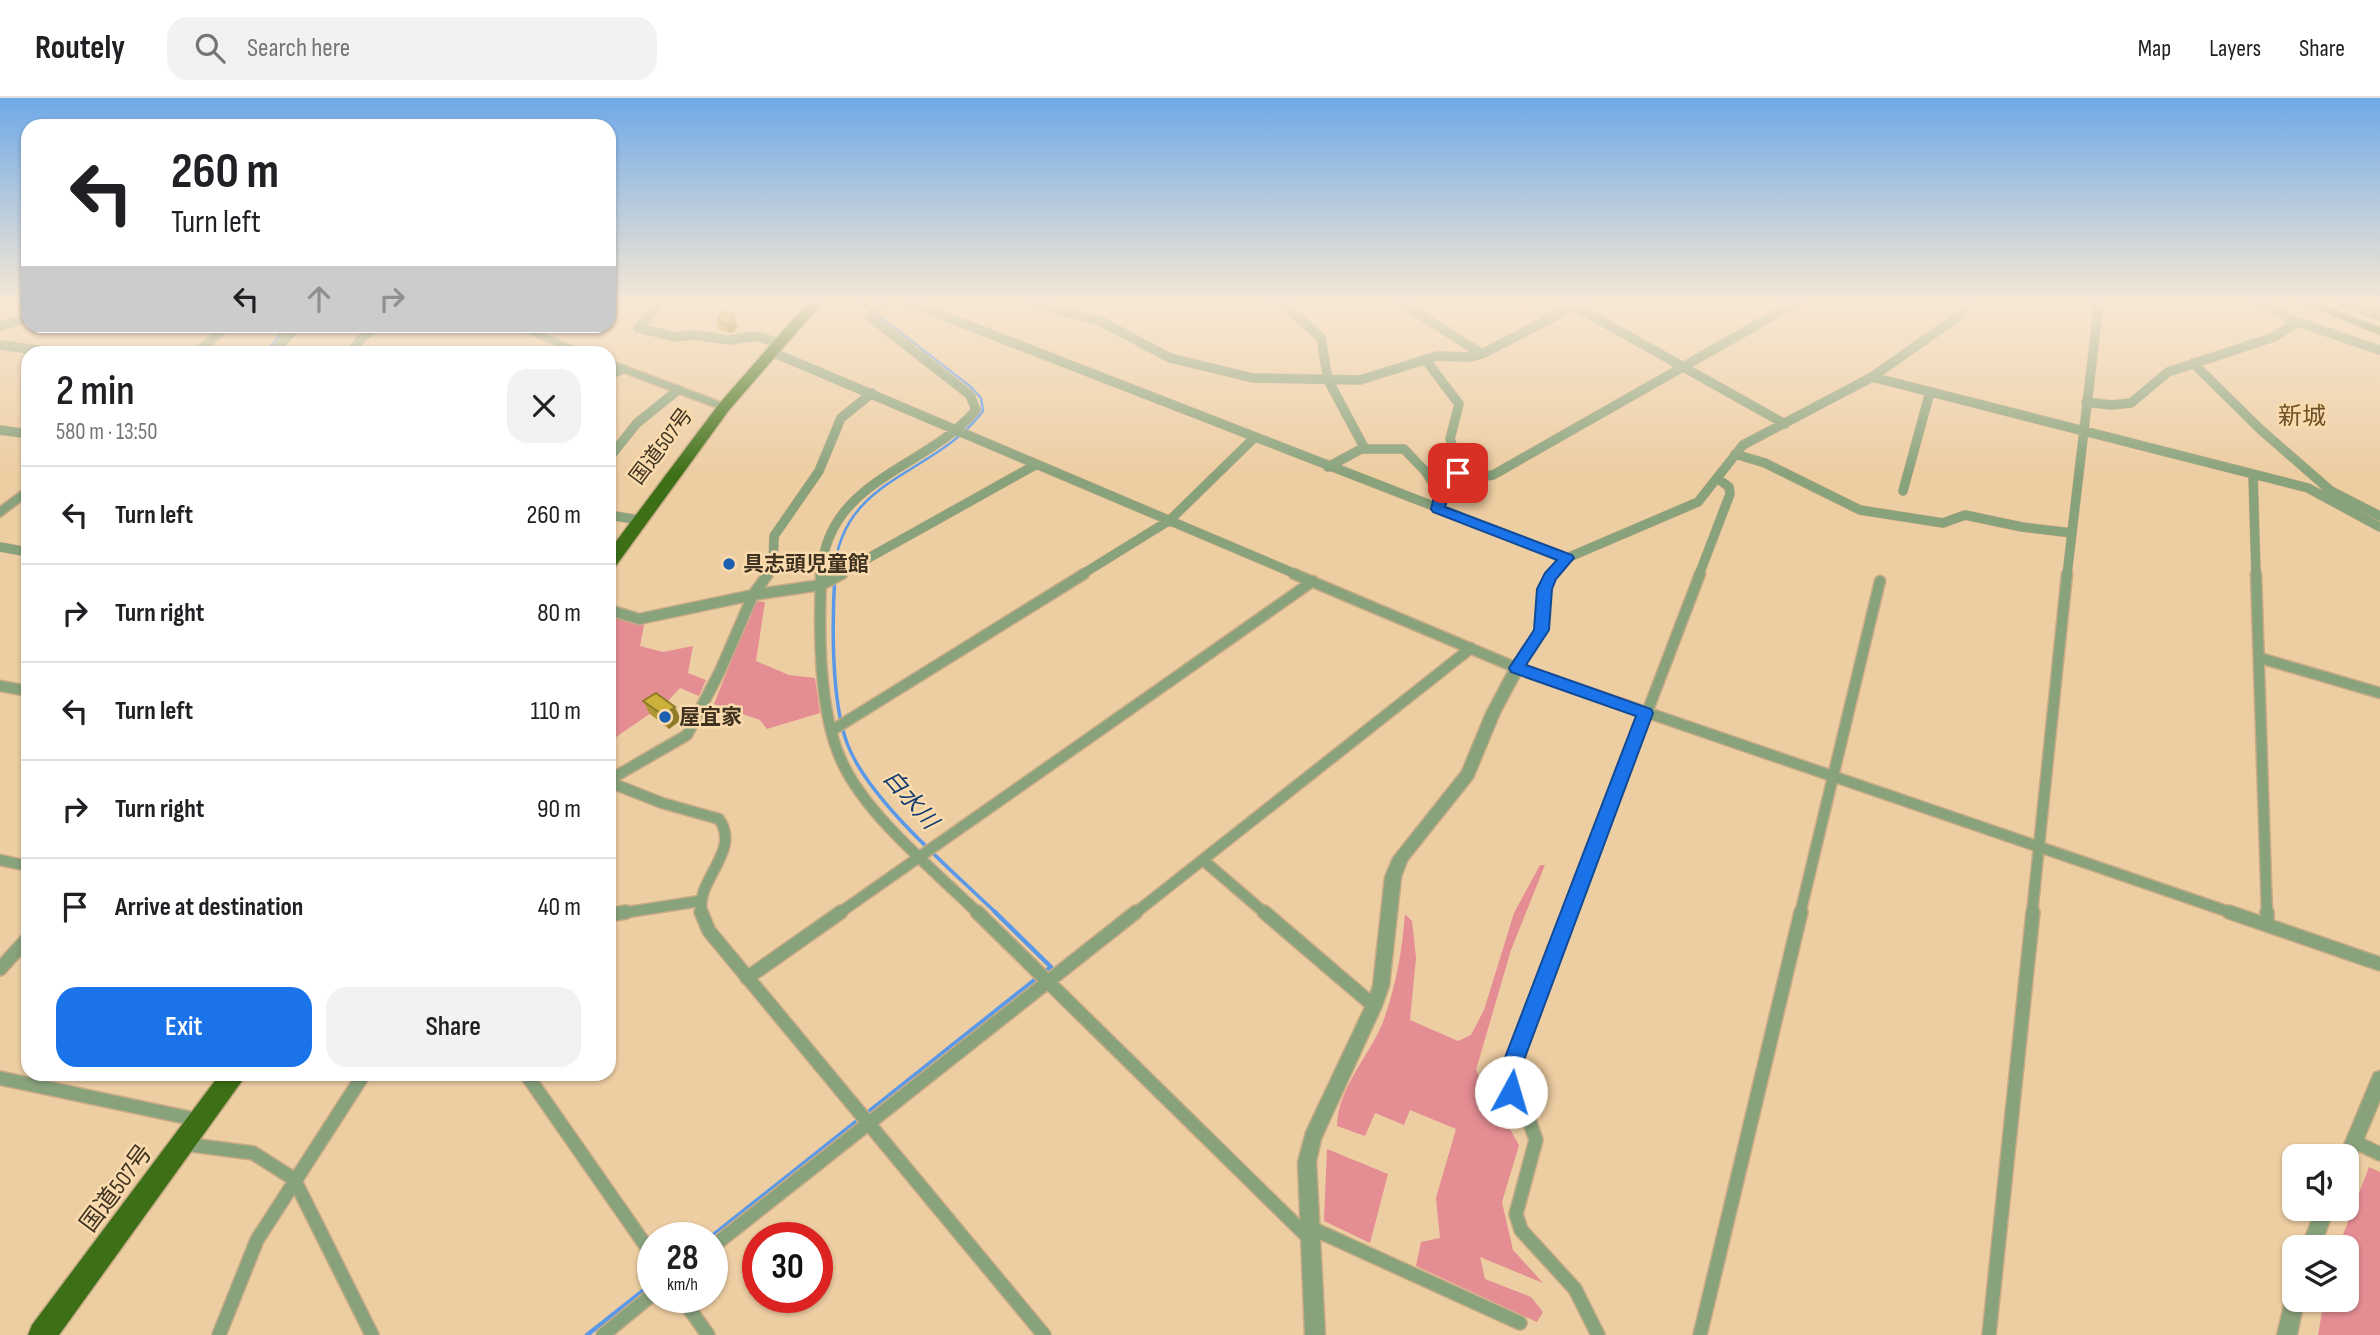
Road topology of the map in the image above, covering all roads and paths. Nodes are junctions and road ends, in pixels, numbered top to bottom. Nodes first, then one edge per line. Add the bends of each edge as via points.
1 (1425, 359) edge
2 (765, 360) edge
3 (803, 360) edge
4 (925, 360) edge
5 (1056, 360) edge
6 (1179, 360) edge
7 (1325, 360) edge
8 (1423, 360) edge
9 (1669, 360) edge
10 (1697, 360) edge
11 (1897, 360) edge
12 (2092, 360) edge
13 (2203, 360) edge
14 (2193, 363) junction
15 (616, 366) edge
16 (1683, 368) junction
17 (623, 369) junction
18 (616, 372) edge
19 (1872, 377) junction
20 (1328, 380) junction
21 (678, 390) junction
22 (1930, 392) junction
23 (872, 393) junction
24 (2087, 402) junction
25 (724, 407) junction
26 (1785, 424) junction
27 (0, 430) edge
28 (956, 430) junction
29 (2082, 432) junction
30 (21, 433) edge
31 (1255, 437) junction
32 (616, 449) edge
33 (1365, 449) junction
34 (1735, 454) junction
35 (1037, 464) junction
36 (1328, 467) junction
37 (1458, 473) junction
38 (2253, 474) junction
39 (1717, 478) junction
40 (1903, 491) dead end
41 (2326, 493) junction
42 (21, 496) edge
43 (1441, 497) junction
44 (1438, 509) junction
45 (0, 513) edge
46 (616, 516) edge
47 (2380, 516) edge
48 (639, 520) junction
49 (1170, 520) junction
50 (2380, 527) edge
51 (2072, 533) junction
52 (0, 547) edge
53 (21, 551) edge
54 (616, 553) edge
55 (1567, 558) junction
56 (1880, 580) dead end
57 (1313, 581) junction
58 (821, 585) junction
59 (753, 595) junction
60 (616, 612) edge
61 (1471, 648) junction
62 (2260, 658) junction
63 (1517, 668) junction
64 (0, 686) edge
65 (21, 690) edge
66 (2380, 693) edge
67 (1645, 713) junction
68 (831, 731) junction
69 (616, 777) edge
70 (1833, 777) junction
71 (616, 784) edge
72 (2040, 847) junction
73 (920, 856) junction
74 (0, 860) edge
75 (1203, 860) junction
76 (21, 864) edge
77 (700, 901) junction
78 (616, 914) edge
79 (2267, 924) junction
80 (21, 946) edge
81 (2380, 964) edge
82 (0, 970) edge
83 (747, 978) junction
84 (1049, 981) junction
85 (1374, 1006) junction
86 (0, 1078) edge
87 (2380, 1079) edge
88 (230, 1081) edge
89 (359, 1081) edge
90 (531, 1081) edge
91 (201, 1121) junction
92 (868, 1126) junction
93 (2355, 1142) joint
94 (184, 1144) junction
95 (2380, 1154) edge
96 (294, 1179) junction
97 (637, 1233) edge
98 (1310, 1233) junction
99 (728, 1235) edge
100 (637, 1307) edge
101 (2292, 1312) edge
102 (692, 1313) edge
103 (1520, 1323) dead end
104 (42, 1335) edge
105 (219, 1335) edge
106 (372, 1335) edge
107 (603, 1335) edge
108 (708, 1335) edge
109 (1044, 1335) edge
110 (1315, 1335) edge
111 (1598, 1335) edge
112 (1700, 1335) edge
113 (1989, 1335) edge
114 (2287, 1335) edge

1 - 37 street via 1459,404 1450,439
2 - 25 highway, 国道507号
3 - 23 street
4 - 28 street via 970,395 976,410
5 - 31 street
6 - 20 street via 1253,377
7 - 20 street
8 - 20 street via 1367,379
9 - 16 street
10 - 16 street
11 - 19 street
12 - 24 street
13 - 14 street
14 - 24 street via 2158,377 2131,403
14 - 41 street
15 - 17 street
16 - 26 street
16 - 37 street via 1493,475
17 - 18 street
17 - 21 street
19 - 22 street
19 - 26 street
20 - 33 street
21 - 25 street
21 - 32 street via 637,423
22 - 29 street
22 - 40 street
23 - 28 street
23 - 59 street via 841,418 819,471 775,536 773,566
24 - 29 street
25 - 48 highway, 国道507号
26 - 34 street via 1743,445
27 - 30 street
28 - 35 street
28 - 58 street via 859,496 839,518 822,561
29 - 38 street
29 - 51 street
31 - 36 street
31 - 49 street
33 - 36 street
33 - 43 street via 1408,452
34 - 39 street
34 - 51 street via 1765,463 1860,510 1943,523 1965,515
35 - 49 street
35 - 58 street
36 - 44 street
37 - 43 street
38 - 41 street
38 - 62 street
39 - 55 street via 1698,502 1684,510
39 - 67 street via 1729,487 1730,494
41 - 47 street
41 - 50 street
42 - 45 street
43 - 44 street
44 - 55 street
46 - 48 street
48 - 54 highway, 国道507号
49 - 57 street
49 - 68 street
51 - 72 street
52 - 53 street
55 - 63 street via 1544,589 1541,630
56 - 70 street
57 - 61 street
57 - 73 street
58 - 59 street
58 - 68 street via 825,700
59 - 60 street via 639,619
59 - 69 street via 687,735
61 - 63 street
61 - 75 street
62 - 66 street
62 - 79 street
63 - 67 street
63 - 85 street via 1468,774 1401,858 1393,877 1381,986
64 - 65 street
67 - 70 street
67 - 111 street via 1511,1068 1511,1092 1536,1140 1516,1214 1521,1230 1575,1289
68 - 73 street via 843,764 866,800
70 - 72 street
70 - 112 street
71 - 77 street via 724,824 725,844
72 - 79 street
72 - 113 street
73 - 83 street
73 - 84 street
74 - 76 street
75 - 84 street
75 - 85 street
77 - 78 street
77 - 83 street via 709,931
79 - 81 street
80 - 82 street
83 - 92 street
84 - 92 street
84 - 98 street
85 - 98 street via 1312,1138 1307,1162
86 - 91 street
87 - 93 street
88 - 91 highway, 国道507号
89 - 96 street
90 - 97 street
91 - 94 highway, 国道507号
92 - 99 street
92 - 109 street
93 - 95 street
94 - 96 street via 253,1153
94 - 104 highway, 国道507号
96 - 105 street via 257,1240
96 - 106 street
98 - 103 street
98 - 110 street
100 - 107 street
101 - 114 street
102 - 108 street

